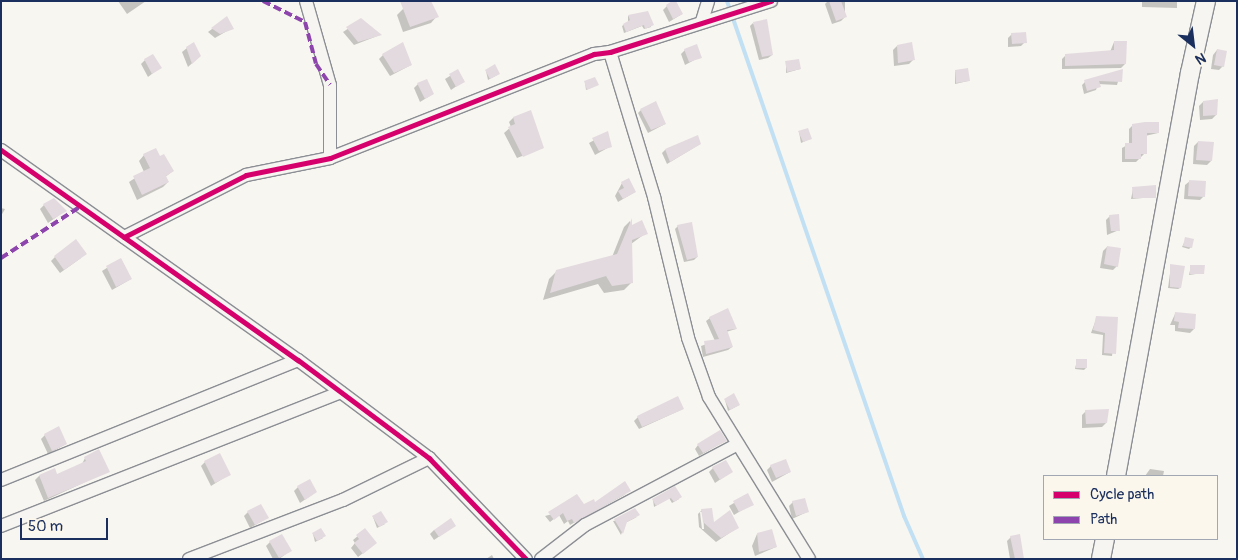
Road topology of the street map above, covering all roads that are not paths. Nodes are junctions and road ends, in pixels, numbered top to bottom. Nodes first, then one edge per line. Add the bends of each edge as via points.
1 (306, 1) edge
2 (708, 1) edge
3 (770, 1) edge
4 (1206, 1) edge
5 (702, 21) junction
6 (610, 52) junction
7 (1, 150) edge
8 (330, 158) junction
9 (124, 237) junction
10 (298, 360) junction
11 (340, 392) junction
12 (736, 445) junction
13 (429, 458) junction
14 (1116, 475) edge
15 (1, 480) edge
16 (1, 526) edge
17 (1105, 540) edge
18 (189, 559) edge
19 (526, 559) edge
20 (541, 559) edge
21 (809, 559) edge
22 (1101, 559) edge

1 - 8 street via 330,85
2 - 5 street
3 - 5 street
4 - 14 street
5 - 6 street
6 - 8 street via 594,54
6 - 12 street via 654,198 688,338 709,397
7 - 9 street
8 - 9 street via 246,175
9 - 10 street
10 - 11 street
10 - 15 street
11 - 13 street
11 - 16 street
12 - 20 street via 585,526
12 - 21 street
13 - 18 street via 343,500
13 - 19 street
17 - 22 street

